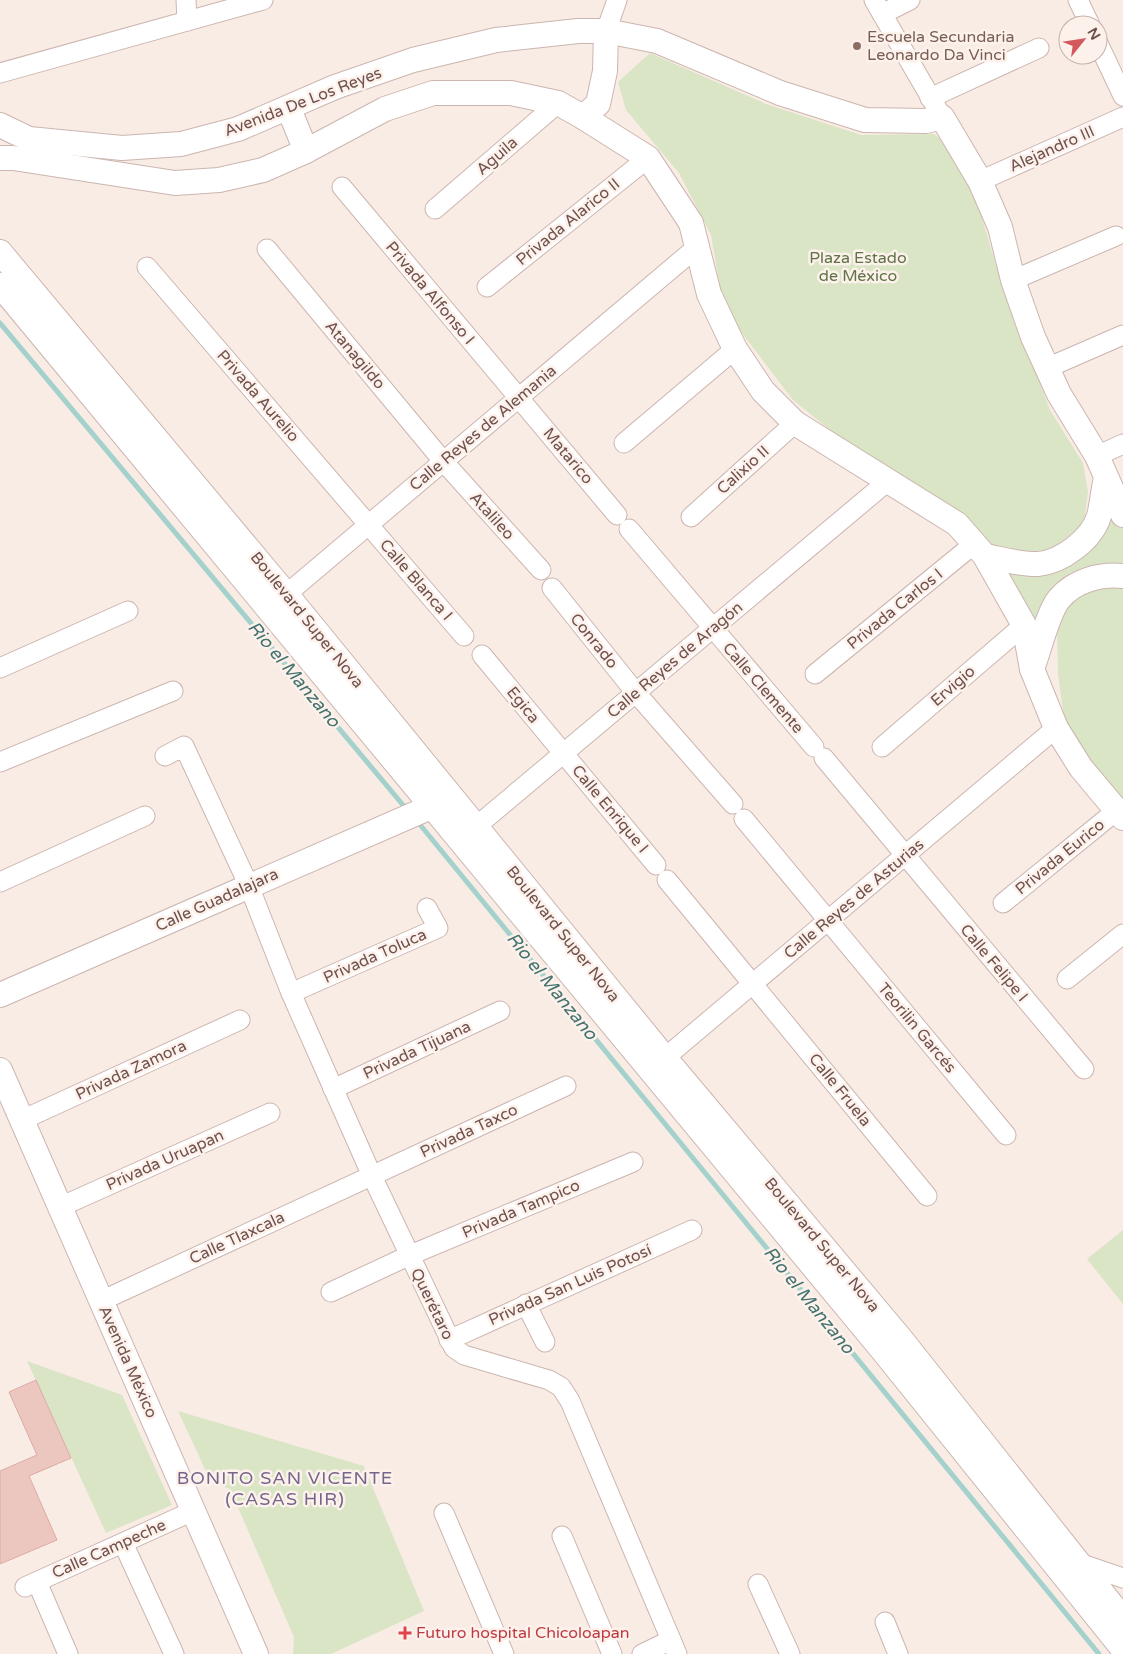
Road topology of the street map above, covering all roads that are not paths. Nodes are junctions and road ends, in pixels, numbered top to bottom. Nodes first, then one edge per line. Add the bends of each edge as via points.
1 (186, 0) edge
2 (263, 0) edge
3 (617, 0) edge
4 (910, 0) edge
5 (1078, 0) edge
6 (878, 7) edge
7 (1085, 15) edge
8 (187, 21) junction
9 (606, 31) junction
10 (1039, 48) dead end
11 (1108, 64) edge
12 (0, 73) edge
13 (1123, 96) edge
14 (558, 103) junction
15 (936, 108) junction
16 (289, 109) junction
17 (583, 117) junction
18 (1123, 117) edge
19 (0, 125) edge
20 (306, 151) junction
21 (0, 158) edge
22 (648, 158) junction
23 (980, 181) junction
24 (342, 187) dead end
25 (435, 209) dead end
26 (1116, 236) dead end
27 (697, 248) junction
28 (267, 249) dead end
29 (0, 252) edge
30 (147, 267) dead end
31 (1013, 280) junction
32 (0, 285) edge
33 (487, 287) dead end
34 (1123, 335) edge
35 (735, 349) junction
36 (1047, 368) junction
37 (518, 398) junction
38 (795, 423) junction
39 (624, 443) dead end
40 (1123, 444) edge
41 (1097, 456) junction
42 (443, 461) junction
43 (1106, 478) junction
44 (888, 481) junction
45 (1123, 515) edge
46 (691, 517) dead end
47 (369, 525) junction
48 (980, 550) junction
49 (540, 570) dead end
50 (1123, 576) edge
51 (552, 588) dead end
52 (278, 601) junction
53 (128, 611) dead end
54 (1024, 625) junction
55 (712, 629) junction
56 (464, 636) dead end
57 (482, 655) dead end
58 (0, 668) edge
59 (1032, 669) junction
60 (815, 674) dead end
61 (173, 691) dead end
62 (636, 693) junction
63 (1056, 728) junction
64 (882, 747) dead end
65 (563, 754) junction
66 (164, 756) dead end
67 (0, 762) edge
68 (429, 808) junction
69 (739, 811) joint
70 (1120, 814) edge
71 (145, 816) dead end
72 (468, 833) junction
73 (905, 856) junction
74 (656, 865) dead end
75 (667, 880) dead end
76 (0, 882) edge
77 (249, 886) junction
78 (1003, 903) dead end
79 (427, 908) dead end
80 (828, 921) junction
81 (1123, 934) edge
82 (1067, 979) dead end
83 (754, 984) junction
84 (291, 993) junction
85 (0, 995) edge
86 (500, 1011) dead end
87 (240, 1020) dead end
88 (658, 1064) junction
89 (1084, 1069) dead end
90 (0, 1070) edge
91 (566, 1086) dead end
92 (333, 1088) junction
93 (270, 1113) dead end
94 (22, 1120) junction
95 (1006, 1135) dead end
96 (633, 1162) dead end
97 (372, 1176) junction
98 (927, 1196) dead end
99 (60, 1208) junction
100 (692, 1230) dead end
101 (408, 1256) junction
102 (331, 1292) dead end
103 (102, 1301) junction
104 (526, 1304) junction
105 (449, 1340) junction
106 (545, 1342) dead end
107 (193, 1511) junction
108 (444, 1513) dead end
109 (562, 1536) dead end
110 (123, 1543) junction
111 (1079, 1563) junction
112 (1123, 1578) edge
113 (758, 1584) dead end
114 (1123, 1619) edge
115 (884, 1622) dead end
116 (674, 1647) edge
117 (1123, 1648) edge
118 (68, 1654) edge
119 (174, 1654) edge
120 (256, 1654) edge
121 (504, 1654) edge
122 (612, 1654) edge
123 (642, 1654) edge
124 (790, 1654) edge
125 (898, 1654) edge

1 - 8 street
2 - 8 street
3 - 9 street
4 - 6 street
5 - 7 street
6 - 15 street
8 - 12 street
9 - 15 street, Avenida De Los Reyes via 657,41 780,93 865,120 926,121
9 - 16 street, Avenida De Los Reyes via 578,31 487,42 404,63 335,87
9 - 17 street via 606,71 598,104
10 - 15 street
11 - 13 street
14 - 17 street
14 - 20 street via 511,93 433,93 385,109
14 - 25 street, Aguila
15 - 23 street
16 - 19 street, Avenida De Los Reyes via 238,129 180,144 122,148 29,139
16 - 20 street
17 - 22 street
18 - 23 street, Alejandro III
20 - 21 street via 263,170 219,180 175,183
22 - 27 street via 691,223
22 - 33 street, Privada Alarico II
23 - 31 street via 1000,227
24 - 37 street, Privada Alfonso I
26 - 31 street
27 - 35 street via 709,294
27 - 37 street, Calle Reyes de Alemania
28 - 42 street, Atanagildo
29 - 52 street, Boulevard Super Nova
30 - 47 street, Privada Aurelio
31 - 36 street
32 - 52 street, Boulevard Super Nova
34 - 36 street
35 - 38 street via 763,391
35 - 39 street
36 - 41 street
37 - 42 street, Calle Reyes de Alemania
37 - 55 street, Matarico
38 - 44 street
38 - 46 street, Calixio II
40 - 41 street
41 - 43 street
42 - 47 street, Calle Reyes de Alemania
42 - 49 street, Atalileo
43 - 45 street
43 - 48 street via 1098,517 1089,533 1061,557 1038,564
44 - 48 street via 957,524
44 - 55 street, Calle Reyes de Aragón
47 - 52 street, Calle Reyes de Alemania
47 - 56 street, Calle Blanca I
48 - 54 street
48 - 60 street, Privada Carlos I
50 - 59 street via 1105,574 1080,582 1059,599
51 - 62 street, Conrado
52 - 68 street, Boulevard Super Nova
52 - 72 street, Boulevard Super Nova
53 - 58 street
54 - 59 street
54 - 64 street, Ervigio
55 - 62 street, Calle Reyes de Aragón
55 - 73 street, Calle Clemente
57 - 65 street, Egica
59 - 63 street
61 - 67 street
62 - 65 street, Calle Reyes de Aragón
62 - 69 street, Conrado
63 - 70 street via 1081,768
63 - 73 street, Calle Reyes de Asturias
65 - 72 street, Calle Reyes de Aragón
65 - 74 street, Calle Enrique I
66 - 77 street, Querétaro via 184,746
68 - 72 street, Boulevard Super Nova
68 - 77 street, Calle Guadalajara
69 - 80 street, Teorilin Garcés
70 - 78 street, Privada Eurico
71 - 76 street
72 - 88 street, Boulevard Super Nova
73 - 80 street, Calle Reyes de Asturias
73 - 89 street, Calle Felipe I
75 - 83 street, Calle Fruela
77 - 84 street, Querétaro
77 - 85 street, Calle Guadalajara
79 - 84 street, Privada Toluca via 438,928
80 - 83 street, Calle Reyes de Asturias
80 - 95 street, Teorilin Garcés
81 - 82 street
83 - 88 street, Calle Reyes de Asturias
83 - 98 street, Calle Fruela
84 - 92 street, Querétaro
86 - 92 street, Privada Tijuana
87 - 94 street, Privada Zamora
88 - 111 street, Boulevard Super Nova via 901,1339
88 - 117 street, Boulevard Super Nova via 884,1352
90 - 94 street, Avenida México
91 - 97 street, Privada Taxco
92 - 97 street, Querétaro
93 - 99 street, Privada Uruapan
94 - 99 street, Avenida México
96 - 101 street, Privada Tampico
97 - 101 street, Querétaro
97 - 103 street, Calle Tlaxcala
99 - 103 street, Avenida México
100 - 104 street, Privada San Luis Potosí
101 - 102 street, Privada Tampico
101 - 105 street, Querétaro
103 - 107 street, Avenida México
104 - 105 street, Privada San Luis Potosí
104 - 106 street
105 - 116 street, Querétaro via 464,1355 549,1380 561,1387 570,1401
107 - 110 street, Calle Campeche
107 - 120 street, Avenida México
108 - 121 street
109 - 122 street
110 - 118 street, Calle Campeche via 31,1584
110 - 119 street
111 - 112 street
111 - 114 street, Boulevard Super Nova
113 - 124 street
115 - 125 street
116 - 123 street

